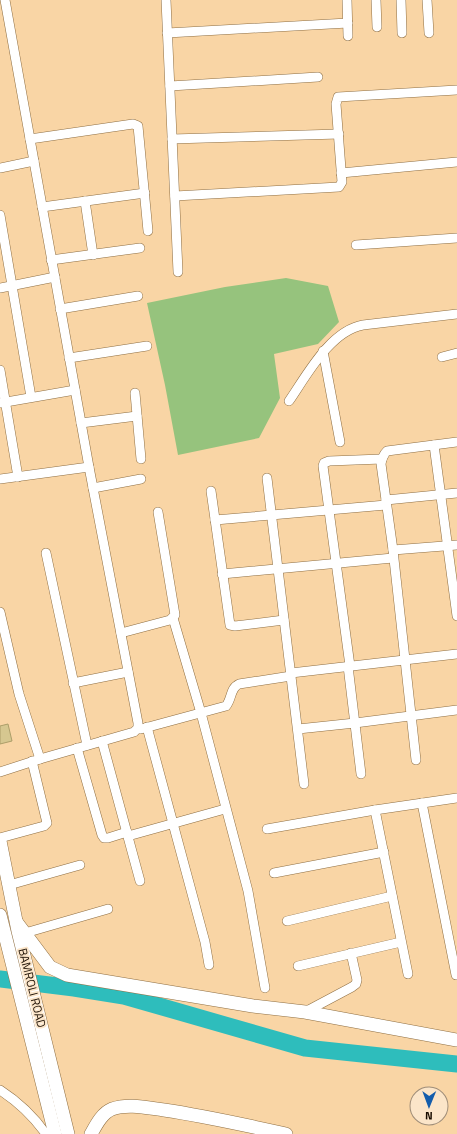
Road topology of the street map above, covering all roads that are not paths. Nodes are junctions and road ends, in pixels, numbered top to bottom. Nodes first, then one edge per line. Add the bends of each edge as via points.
1 (5, 0) edge
2 (166, 0) edge
3 (347, 0) edge
4 (376, 0) edge
5 (401, 0) edge
6 (427, 0) edge
7 (348, 23) junction
8 (377, 27) dead end
9 (167, 33) junction
10 (402, 33) dead end
11 (429, 33) dead end
12 (348, 36) dead end
13 (318, 77) dead end
14 (170, 86) junction
15 (457, 90) edge
16 (338, 134) junction
17 (30, 139) junction
18 (172, 139) junction
19 (34, 161) junction
20 (457, 162) edge
21 (0, 168) edge
22 (341, 173) junction
23 (145, 193) junction
24 (175, 196) junction
25 (85, 201) junction
26 (42, 207) junction
27 (0, 215) edge
28 (148, 231) dead end
29 (457, 238) edge
30 (356, 245) dead end
31 (140, 248) dead end
32 (93, 255) junction
33 (52, 260) junction
34 (178, 272) dead end
35 (55, 277) junction
36 (12, 286) junction
37 (0, 288) edge
38 (138, 296) dead end
39 (60, 309) junction
40 (457, 314) edge
41 (147, 346) dead end
42 (323, 351) junction
43 (457, 353) edge
44 (442, 357) dead end
45 (69, 358) junction
46 (0, 370) edge
47 (75, 390) junction
48 (135, 393) dead end
49 (32, 397) junction
50 (289, 401) dead end
51 (3, 402) edge
52 (137, 416) junction
53 (81, 423) junction
54 (340, 442) dead end
55 (457, 442) edge
56 (434, 445) junction
57 (141, 459) dead end
58 (382, 459) junction
59 (89, 468) junction
60 (18, 477) junction
61 (267, 478) dead end
62 (0, 479) edge
63 (141, 479) dead end
64 (93, 488) junction
65 (211, 491) dead end
66 (457, 493) edge
67 (441, 495) junction
68 (386, 503) junction
69 (329, 510) junction
70 (158, 512) dead end
71 (271, 516) junction
72 (215, 520) junction
73 (452, 546) edge
74 (46, 553) dead end
75 (393, 554) junction
76 (337, 564) junction
77 (278, 570) junction
78 (222, 574) junction
79 (0, 612) edge
80 (457, 616) edge
81 (173, 618) junction
82 (284, 620) junction
83 (121, 633) junction
84 (457, 654) edge
85 (405, 660) junction
86 (349, 666) junction
87 (128, 672) junction
88 (291, 674) junction
89 (73, 683) junction
90 (457, 710) edge
91 (201, 713) junction
92 (411, 716) junction
93 (355, 723) junction
94 (147, 727) junction
95 (298, 729) junction
96 (136, 730) junction
97 (102, 741) junction
98 (87, 745) junction
99 (76, 748) junction
100 (36, 760) junction
101 (416, 760) dead end
102 (0, 772) edge
103 (361, 774) dead end
104 (304, 784) dead end
105 (457, 798) edge
106 (422, 803) junction
107 (225, 809) junction
108 (375, 810) junction
109 (173, 824) junction
110 (268, 830) dead end
111 (128, 834) junction
112 (0, 840) edge
113 (384, 852) junction
114 (80, 865) dead end
115 (274, 873) dead end
116 (140, 882) dead end
117 (9, 885) junction
118 (392, 896) junction
119 (108, 909) dead end
120 (287, 921) dead end
121 (1, 924) edge
122 (20, 929) junction
123 (401, 942) junction
124 (351, 954) junction
125 (209, 965) dead end
126 (298, 966) dead end
127 (408, 974) dead end
128 (456, 975) dead end
129 (265, 988) dead end
130 (306, 1012) junction
131 (457, 1040) edge
132 (0, 1090) edge
133 (46, 1134) edge
134 (55, 1134) edge
135 (68, 1134) edge
136 (91, 1134) edge
137 (286, 1134) edge

1 - 17 street
2 - 9 street
3 - 7 street
4 - 8 street
5 - 10 street
6 - 11 street
7 - 9 street
7 - 12 street
9 - 14 street
13 - 14 street
14 - 18 street
15 - 16 street via 338,97
16 - 18 street
16 - 22 street
17 - 19 street
17 - 23 street via 136,124 140,128
18 - 24 street
19 - 21 street
19 - 26 street
20 - 22 street
22 - 24 street via 341,185 337,188
23 - 25 street
23 - 28 street
24 - 34 street
25 - 26 street
25 - 32 street
26 - 33 street
27 - 36 street
29 - 30 street
31 - 32 street
32 - 33 street
33 - 35 street
35 - 36 street
35 - 39 street
36 - 37 street
36 - 49 street
38 - 39 street
39 - 45 street
40 - 42 street via 357,326
41 - 45 street
42 - 50 street
42 - 54 street
43 - 44 street
45 - 47 street
46 - 51 street
47 - 49 street
47 - 53 street
48 - 52 street
49 - 51 street
51 - 60 street
52 - 53 street
52 - 57 street
53 - 59 street
55 - 56 street
56 - 58 street via 387,451
56 - 67 street
58 - 68 street
58 - 69 street via 324,463
59 - 60 street
59 - 64 street
60 - 62 street
61 - 71 street
63 - 64 street
64 - 83 street
65 - 72 street
66 - 67 street
67 - 68 street
67 - 73 street
68 - 69 street
68 - 75 street
69 - 71 street
69 - 76 street
70 - 81 street via 175,610
71 - 72 street
71 - 77 street
72 - 78 street
73 - 75 street
73 - 80 street
74 - 89 street
75 - 76 street
75 - 85 street
76 - 77 street
76 - 86 street
77 - 78 street
77 - 82 street
78 - 82 street via 230,624 235,626
79 - 100 street
81 - 83 street
81 - 91 street
82 - 88 street
83 - 87 street
84 - 85 street
85 - 86 street
85 - 92 street
86 - 88 street
86 - 93 street
87 - 89 street
87 - 96 street via 138,723
88 - 91 street via 239,684 233,688 226,706
88 - 95 street
89 - 98 street
90 - 92 street
91 - 94 street
91 - 107 street
92 - 93 street
92 - 101 street
93 - 95 street
93 - 103 street
94 - 96 street
94 - 109 street
95 - 104 street
96 - 97 street
97 - 98 street
97 - 111 street
98 - 99 street
99 - 100 street
99 - 111 street via 102,836 108,838
100 - 102 street
100 - 112 street via 47,823
105 - 106 street
106 - 108 street
106 - 128 street
107 - 109 street
107 - 129 street via 248,891
108 - 110 street
108 - 113 street
109 - 111 street
109 - 125 street
111 - 116 street
112 - 117 street, BAMROLI ROAD
113 - 115 street
113 - 118 street
114 - 117 street
117 - 122 street, BAMROLI ROAD
118 - 120 street
118 - 123 street
119 - 122 street
121 - 134 street, BAMROLI ROAD
122 - 130 street via 50,967 67,975 253,1006
122 - 135 street, BAMROLI ROAD
123 - 124 street
123 - 127 street
124 - 126 street
124 - 130 street via 356,984
130 - 131 street
132 - 133 street via 11,1097
136 - 137 street via 112,1109 137,1106 194,1114

